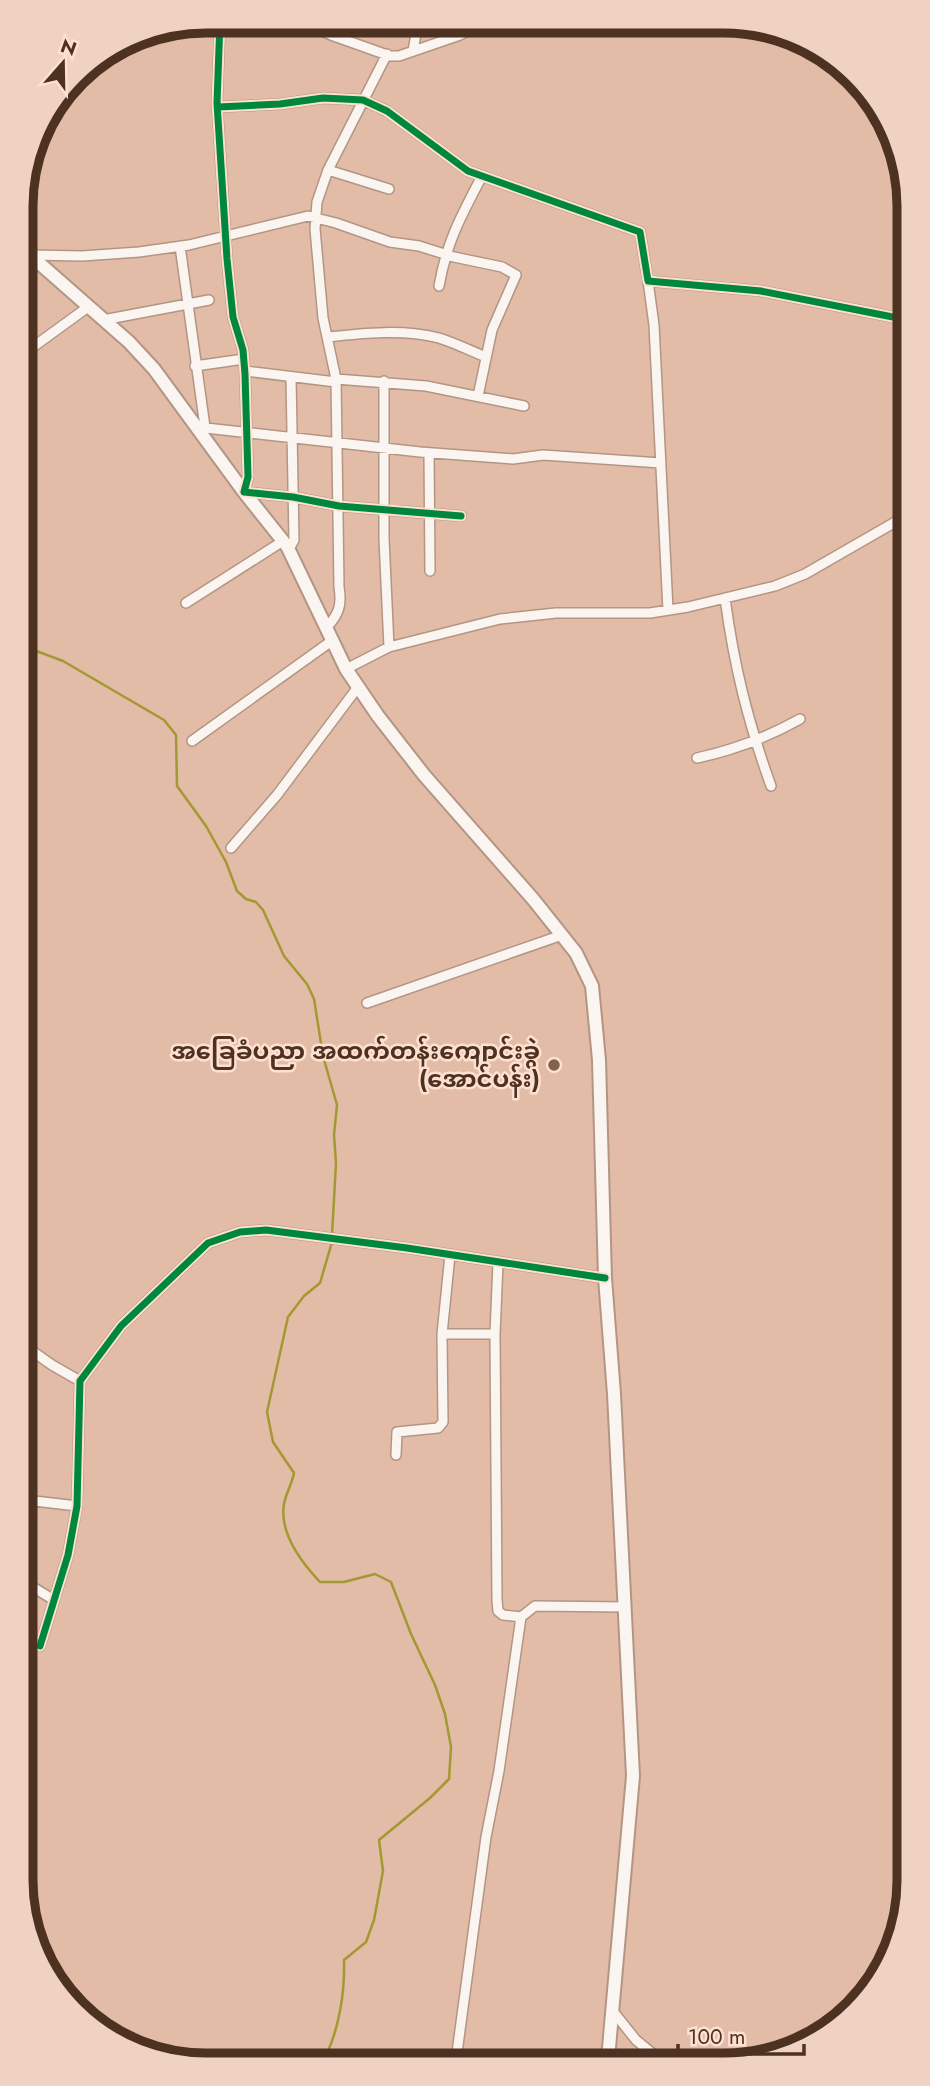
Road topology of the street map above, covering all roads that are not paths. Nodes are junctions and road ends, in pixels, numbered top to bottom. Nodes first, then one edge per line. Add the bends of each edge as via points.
1 (220, 33) edge
2 (327, 33) edge
3 (416, 33) edge
4 (464, 33) edge
5 (413, 51) junction
6 (387, 54) junction
7 (363, 100) junction
8 (218, 107) junction
9 (328, 170) junction
10 (482, 176) junction
11 (390, 189) dead end
12 (316, 218) junction
13 (226, 236) junction
14 (180, 246) junction
15 (34, 253) edge
16 (445, 254) junction
17 (34, 260) edge
18 (648, 281) junction
19 (439, 286) dead end
20 (209, 300) dead end
21 (187, 304) junction
22 (89, 307) junction
23 (897, 319) edge
24 (103, 320) junction
25 (328, 337) junction
26 (34, 346) edge
27 (486, 357) junction
28 (244, 359) junction
29 (195, 366) junction
30 (245, 371) junction
31 (291, 377) junction
32 (336, 380) junction
33 (384, 381) junction
34 (478, 396) junction
35 (524, 406) dead end
36 (201, 427) junction
37 (248, 432) junction
38 (293, 438) junction
39 (338, 444) junction
40 (383, 448) junction
41 (429, 453) junction
42 (661, 463) junction
43 (244, 492) junction
44 (293, 497) junction
45 (339, 506) junction
46 (384, 511) junction
47 (430, 515) junction
48 (461, 516) dead end
49 (897, 521) edge
50 (286, 545) junction
51 (430, 571) dead end
52 (725, 598) junction
53 (186, 603) dead end
54 (668, 610) junction
55 (327, 627) junction
56 (333, 640) junction
57 (389, 647) junction
58 (346, 669) junction
59 (358, 687) junction
60 (800, 719) dead end
61 (191, 741) dead end
62 (755, 741) junction
63 (697, 758) dead end
64 (771, 786) dead end
65 (231, 848) dead end
66 (562, 935) junction
67 (368, 1003) dead end
68 (450, 1255) junction
69 (498, 1263) junction
70 (605, 1278) junction
71 (442, 1334) junction
72 (495, 1335) junction
73 (33, 1351) edge
74 (80, 1381) junction
75 (396, 1455) dead end
76 (33, 1501) edge
77 (77, 1506) junction
78 (33, 1589) edge
79 (54, 1601) junction
80 (625, 1607) junction
81 (521, 1617) junction
82 (40, 1646) dead end
83 (612, 2010) junction
84 (457, 2053) edge
85 (608, 2053) edge
86 (652, 2053) edge

1 - 8 street
2 - 6 street
3 - 5 street
4 - 5 street
5 - 6 street
6 - 7 street
7 - 8 street via 323,98
7 - 9 street
7 - 10 street via 387,111 468,171
8 - 13 street
9 - 11 street
9 - 12 street
10 - 16 street
10 - 18 street via 640,232
12 - 13 street via 308,216
12 - 16 street
12 - 25 street
13 - 14 street
13 - 28 street via 233,317
14 - 15 street via 82,256
14 - 21 street
16 - 19 street
16 - 27 street via 502,267 516,275 492,330
17 - 22 main road
18 - 23 street via 761,291
18 - 42 street
20 - 21 street
21 - 24 street
21 - 29 street
22 - 24 main road
22 - 26 street
24 - 36 main road via 129,342
25 - 27 street via 412,333 440,338
25 - 32 street
27 - 34 street
28 - 29 street
28 - 30 street
29 - 36 street
30 - 31 street
30 - 37 street
31 - 32 street
31 - 38 street
32 - 33 street
32 - 39 street
33 - 34 street
33 - 40 street
34 - 35 street
36 - 37 street
36 - 43 main road
37 - 38 street
37 - 43 street
38 - 39 street
38 - 44 street
39 - 40 street
39 - 45 street
40 - 41 street
40 - 46 street
41 - 42 street
41 - 47 street
42 - 54 street
43 - 44 street
43 - 50 main road
44 - 45 street
44 - 50 street via 294,540
45 - 46 street
45 - 55 street via 342,600
46 - 47 street
46 - 57 street
47 - 48 street
47 - 51 street
49 - 52 street via 805,574
50 - 53 street
50 - 55 main road
52 - 54 street
52 - 62 street
54 - 57 street via 500,619
55 - 56 main road
56 - 58 main road
56 - 61 street
57 - 58 street
58 - 59 main road
59 - 65 street
59 - 66 main road via 424,775
60 - 62 street
62 - 63 street
62 - 64 street
66 - 67 street
66 - 70 main road via 587,972 595,1003
68 - 69 street
68 - 71 street
68 - 74 street via 266,1230 219,1239 208,1243 121,1326
69 - 70 street
69 - 72 street
70 - 80 main road
71 - 72 street
71 - 75 street via 443,1422 438,1428 397,1432
72 - 81 street via 496,1600 503,1615
73 - 74 street
74 - 77 street
76 - 77 street
77 - 79 street
78 - 79 street
79 - 82 street
80 - 81 street via 535,1606
80 - 83 main road via 633,1776
81 - 84 street
83 - 85 main road
83 - 86 street

